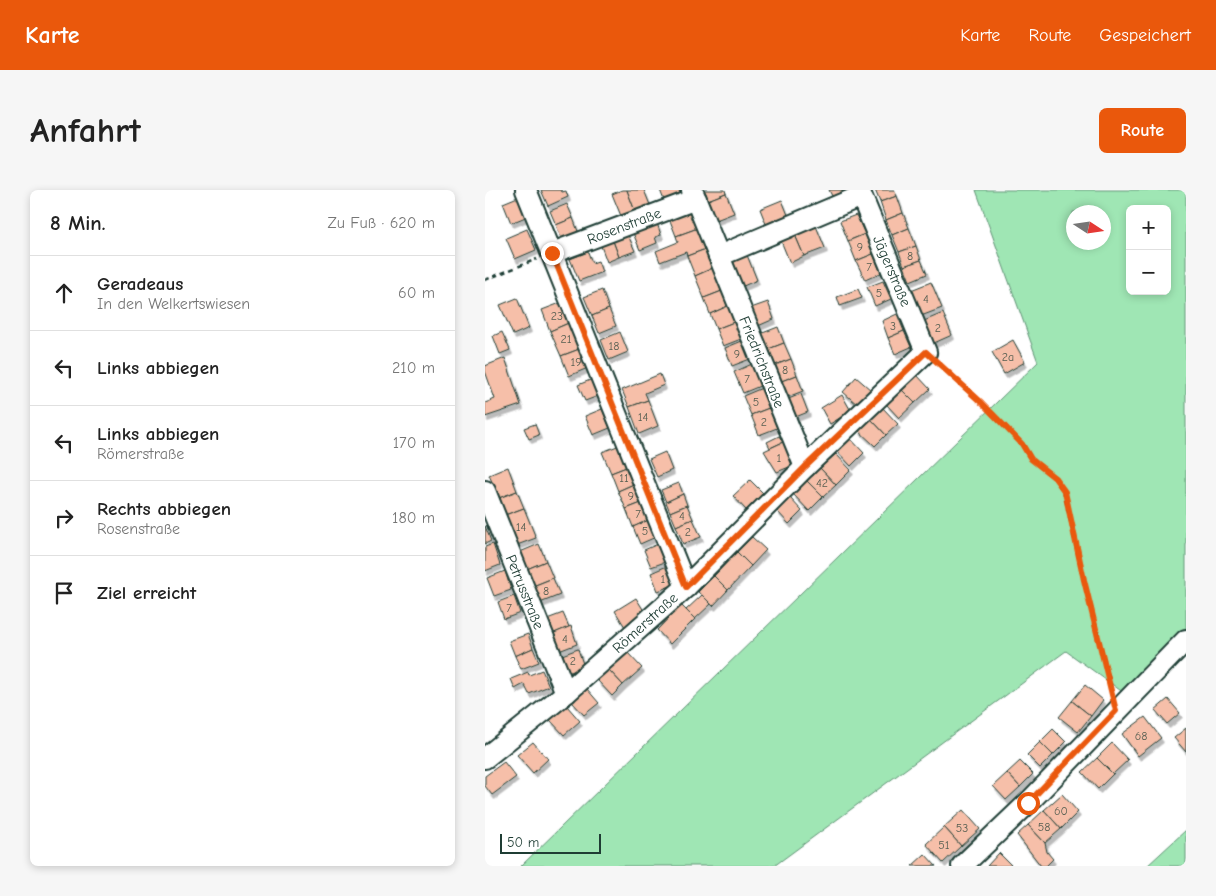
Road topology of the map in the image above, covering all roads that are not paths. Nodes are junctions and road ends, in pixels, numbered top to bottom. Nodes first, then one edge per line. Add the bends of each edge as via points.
1 (527, 190) edge
2 (860, 193) edge
3 (694, 194) edge
4 (552, 253) junction
5 (719, 256) junction
6 (926, 352) joint
7 (805, 467) junction
8 (485, 491) edge
9 (686, 587) junction
10 (1186, 640) edge
11 (566, 694) junction
12 (485, 758) edge
13 (961, 866) edge

1 - 4 street
2 - 5 street
2 - 6 street, Jägerstraße
3 - 4 street, Rosenstraße
3 - 5 street, Friedrichstraße
4 - 9 street
5 - 7 street, Friedrichstraße
6 - 7 street, Römerstraße
7 - 9 street, Römerstraße
8 - 11 street, Petrusstraße
9 - 11 street, Römerstraße
10 - 13 street via 1028,803
11 - 12 street, Römerstraße

